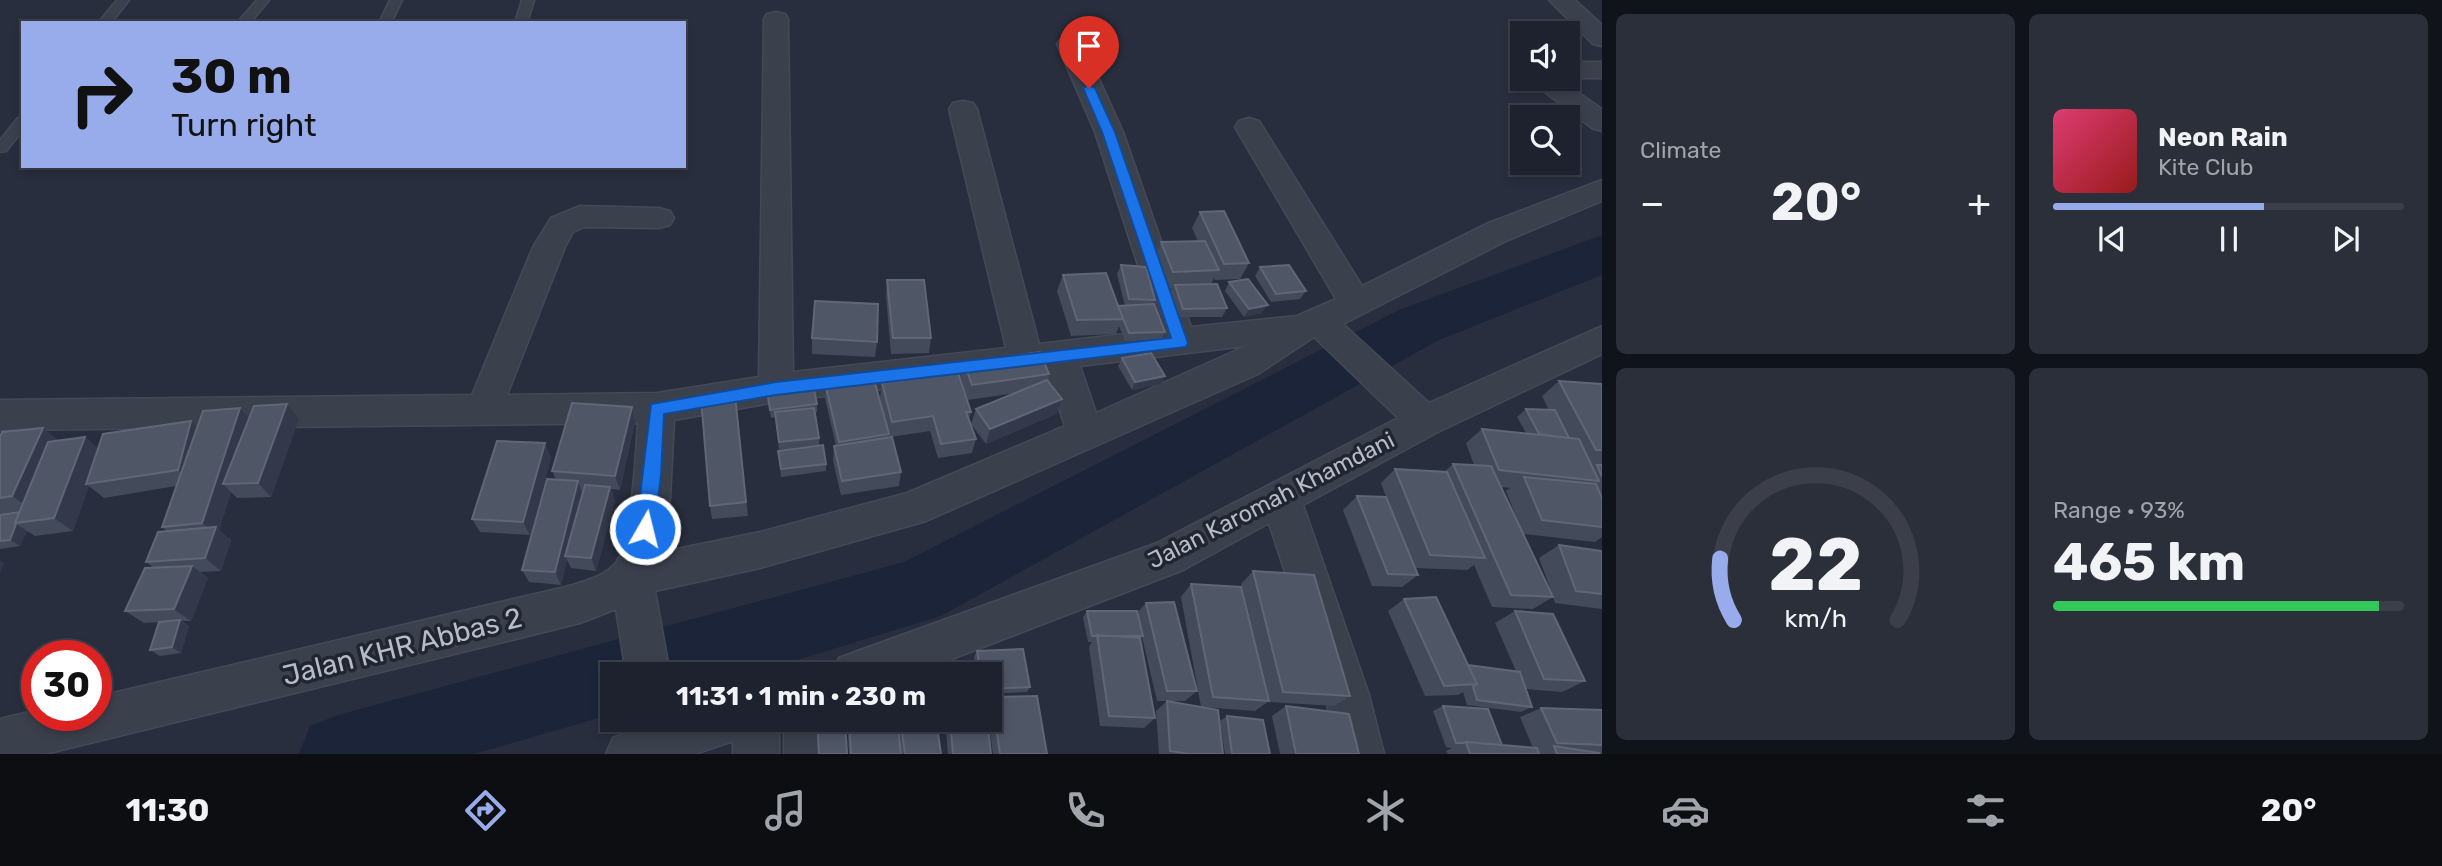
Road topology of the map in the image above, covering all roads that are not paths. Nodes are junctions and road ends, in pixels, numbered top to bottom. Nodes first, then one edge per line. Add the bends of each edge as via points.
1 (123, 0) edge
2 (263, 0) edge
3 (396, 0) edge
4 (528, 0) edge
5 (1561, 0) edge
6 (776, 19) dead end
7 (106, 21) edge
8 (245, 21) edge
9 (386, 21) edge
10 (522, 21) edge
11 (1602, 40) edge
12 (1070, 44) dead end
13 (1580, 70) edge
14 (1602, 70) edge
15 (1558, 91) edge
16 (963, 109) dead end
17 (1602, 122) edge
18 (21, 123) edge
19 (1249, 127) dead end
20 (0, 148) edge
21 (21, 148) edge
22 (1602, 190) edge
23 (659, 218) dead end
24 (1356, 304) junction
25 (1321, 330) junction
26 (1602, 339) edge
27 (1180, 343) junction
28 (1042, 358) junction
29 (776, 388) junction
30 (657, 408) junction
31 (484, 409) junction
32 (0, 415) edge
33 (1425, 421) junction
34 (1086, 435) junction
35 (1280, 496) junction
36 (634, 594) junction
37 (646, 662) edge
38 (887, 662) edge
39 (678, 732) edge
40 (756, 732) edge
41 (807, 732) edge
42 (649, 739) edge
43 (0, 742) edge
44 (756, 754) edge
45 (807, 754) edge
46 (1361, 754) edge

1 - 7 lane
2 - 8 lane
3 - 9 lane
4 - 10 lane
5 - 11 street
6 - 29 street
12 - 27 street via 1109,132
13 - 14 street
15 - 17 street
16 - 28 street
18 - 20 lane
19 - 24 street
20 - 21 lane
22 - 24 street via 1497,232
23 - 31 street via 580,216 562,225
24 - 25 street
25 - 27 street
25 - 33 street
25 - 34 street, Jalan KHR Abbas 2
26 - 33 street, Jalan Karomah Khamdani
27 - 28 street
28 - 29 street
28 - 34 street
29 - 30 street
30 - 31 street
30 - 36 street
31 - 32 street
33 - 35 street, Jalan Karomah Khamdani
34 - 36 street, Jalan KHR Abbas 2 via 912,509 760,550
35 - 38 street, Jalan Karomah Khamdani via 1169,557
35 - 46 street via 1347,695
36 - 37 street
36 - 43 street, Jalan KHR Abbas 2 via 608,593
39 - 42 street
40 - 44 street
41 - 45 street

